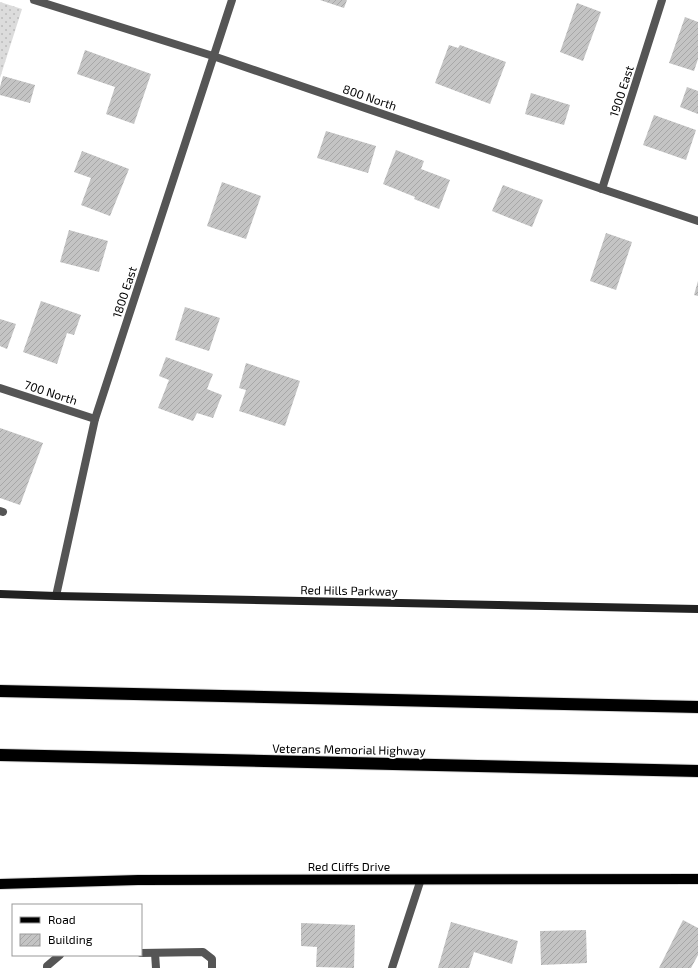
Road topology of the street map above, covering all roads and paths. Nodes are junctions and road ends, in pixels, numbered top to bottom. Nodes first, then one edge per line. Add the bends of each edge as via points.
1 (34, 0) edge
2 (232, 0) edge
3 (662, 0) edge
4 (214, 56) junction
5 (602, 189) junction
6 (698, 221) edge
7 (0, 388) edge
8 (95, 419) junction
9 (0, 594) edge
10 (56, 596) junction
11 (698, 609) edge
12 (0, 692) edge
13 (698, 707) edge
14 (0, 755) edge
15 (698, 771) edge
16 (421, 879) junction
17 (698, 879) edge
18 (0, 884) edge
19 (156, 952) junction
20 (142, 953) edge
21 (59, 956) edge
22 (47, 968) edge
23 (156, 968) edge
24 (212, 968) edge
25 (392, 968) edge

1 - 4 street, 800 North
2 - 4 street, 1800 East
3 - 5 street, 1900 East
4 - 5 street, 800 North
4 - 8 street, 1800 East
5 - 6 street, 800 North
7 - 8 street, 700 North
8 - 10 street, 1800 East
9 - 10 main road, Red Hills Parkway
10 - 11 main road, Red Hills Parkway
12 - 13 highway
14 - 15 highway, Veterans Memorial Highway
16 - 17 main road, Red Cliffs Drive
16 - 18 main road, Red Cliffs Drive via 146,880
16 - 25 street
19 - 20 street
19 - 23 street
19 - 24 street via 203,952 212,959
21 - 22 street

